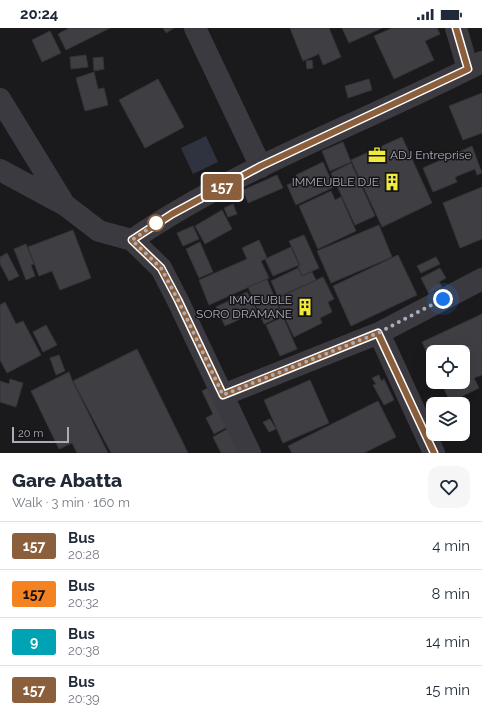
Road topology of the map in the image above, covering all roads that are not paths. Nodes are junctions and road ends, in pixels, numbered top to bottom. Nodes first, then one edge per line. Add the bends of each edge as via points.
1 (195, 28) edge
2 (456, 28) edge
3 (475, 66) edge
4 (0, 99) edge
5 (261, 166) junction
6 (0, 170) edge
7 (64, 205) junction
8 (132, 240) junction
9 (482, 279) edge
10 (378, 333) junction
11 (223, 395) junction
12 (250, 453) edge
13 (434, 453) edge

1 - 5 street
2 - 3 street
3 - 5 street
4 - 7 street
5 - 8 street via 172,214
6 - 7 street
7 - 8 street via 99,231
8 - 11 street via 161,268
9 - 10 street
10 - 11 street
10 - 13 street
11 - 12 street

